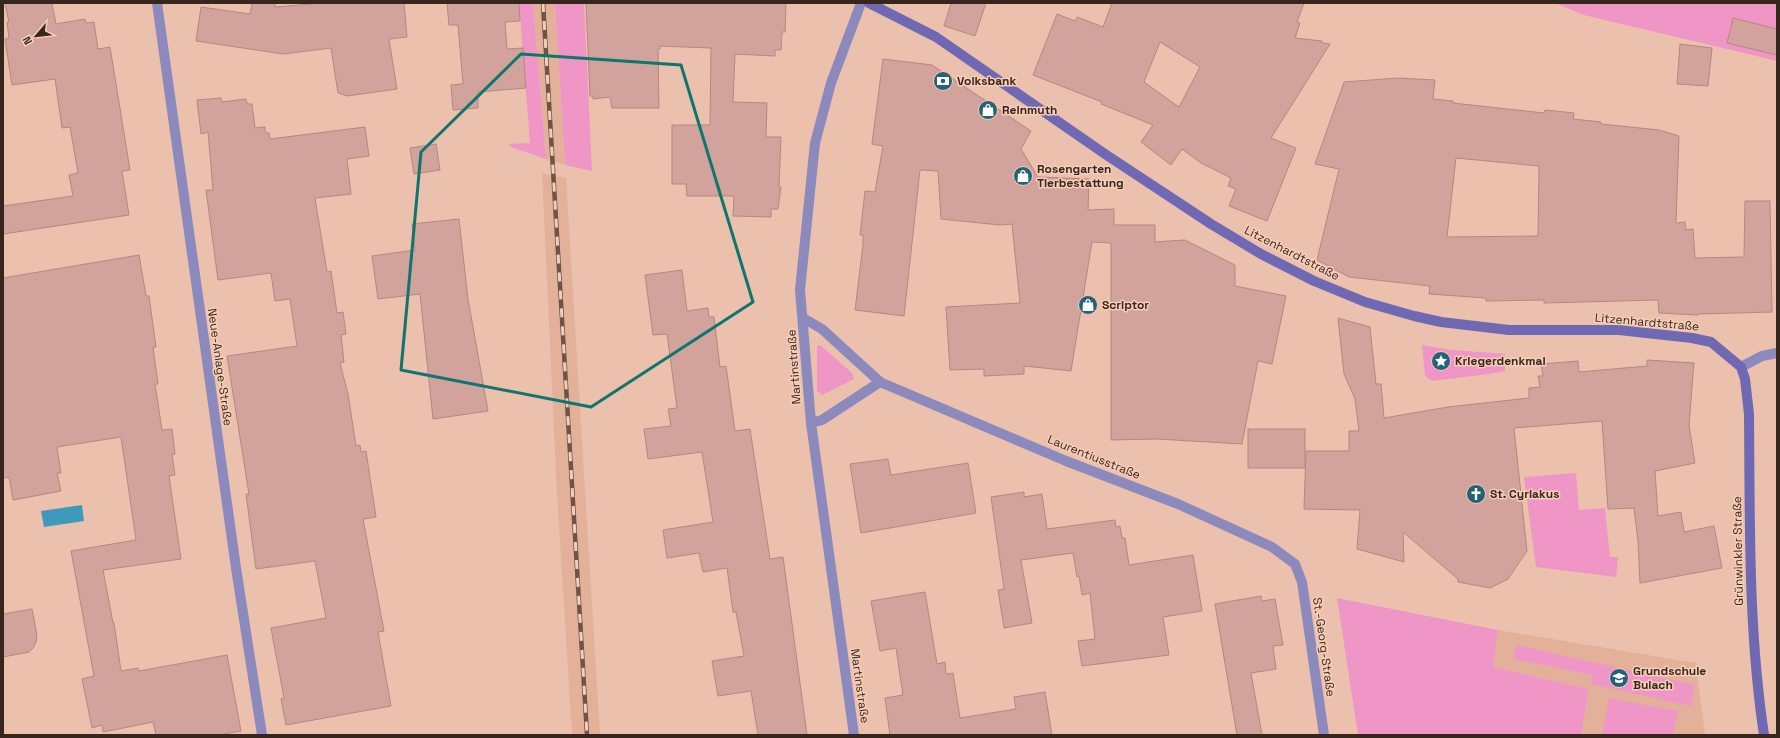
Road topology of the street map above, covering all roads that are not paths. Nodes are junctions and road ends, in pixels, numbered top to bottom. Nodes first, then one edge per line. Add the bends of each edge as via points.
1 (157, 3) edge
2 (861, 3) edge
3 (870, 3) edge
4 (803, 318) junction
5 (1777, 353) edge
6 (1741, 367) junction
7 (880, 382) junction
8 (811, 423) junction
9 (1296, 564) joint
10 (262, 735) edge
11 (854, 735) edge
12 (1324, 735) edge
13 (1764, 735) edge

1 - 10 street, Neue-Anlage-Straße via 236,568
2 - 4 street, Martinstraße via 831,83 815,144 800,290
3 - 6 street, Litzenhardtstraße via 936,38 1211,224 1261,254 1314,281 1365,302 1441,322 1510,330 1619,330 1692,338 1711,342
4 - 7 street, Laurentiusstraße via 822,329
4 - 8 street, Martinstraße
5 - 6 street via 1762,356
6 - 13 street, Grünwinkler Straße via 1745,378 1749,414 1752,611
7 - 8 street via 822,420
7 - 9 street, Laurentiusstraße via 1066,461 1178,504 1272,547
8 - 11 street, Martinstraße
9 - 12 street, St.-Georg-Straße via 1302,582

